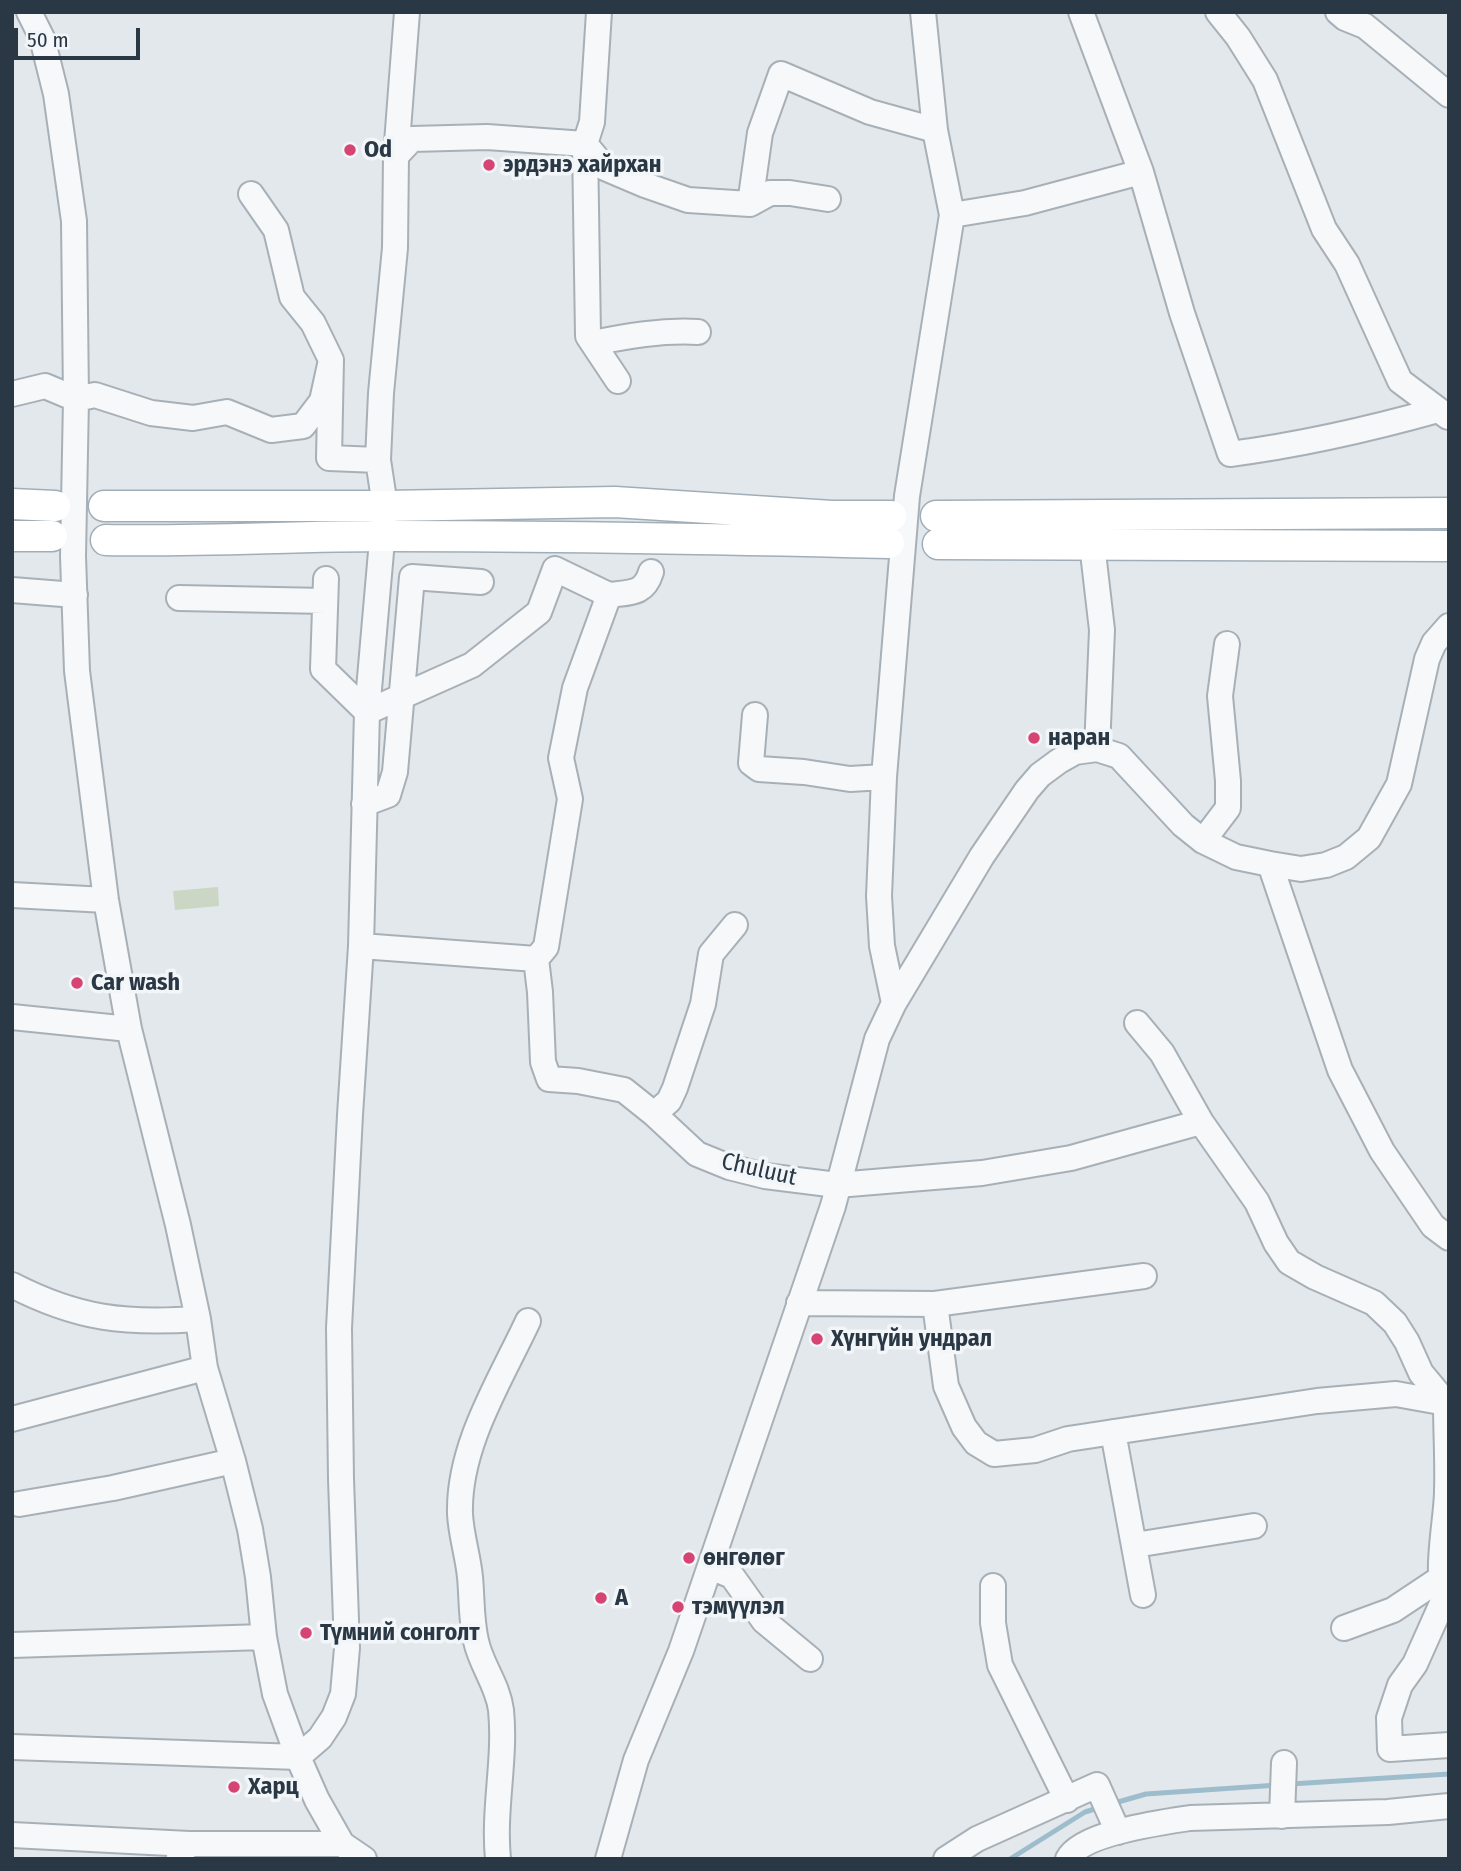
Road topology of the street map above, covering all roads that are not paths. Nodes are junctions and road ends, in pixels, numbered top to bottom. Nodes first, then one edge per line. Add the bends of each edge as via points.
1 (29, 12) edge
2 (407, 12) edge
3 (599, 12) edge
4 (923, 12) edge
5 (1081, 12) edge
6 (1218, 12) edge
7 (1338, 12) edge
8 (1449, 95) edge
9 (935, 130) junction
10 (585, 144) junction
11 (397, 156) junction
12 (1141, 172) junction
13 (251, 194) dead end
14 (828, 199) dead end
15 (750, 204) junction
16 (952, 215) junction
17 (698, 332) dead end
18 (593, 343) junction
19 (331, 360) junction
20 (618, 381) dead end
21 (12, 394) edge
22 (76, 399) junction
23 (1444, 414) edge
24 (377, 460) junction
25 (12, 504) edge
26 (55, 506) dead end
27 (104, 506) dead end
28 (385, 506) junction
29 (1449, 513) edge
30 (12, 536) edge
31 (52, 536) dead end
32 (384, 536) junction
33 (106, 540) dead end
34 (1092, 544) junction
35 (1449, 546) edge
36 (652, 572) dead end
37 (481, 582) dead end
38 (12, 590) edge
39 (75, 595) junction
40 (609, 596) junction
41 (179, 598) dead end
42 (1449, 626) edge
43 (1227, 644) dead end
44 (403, 697) junction
45 (367, 712) junction
46 (755, 715) dead end
47 (1097, 748) junction
48 (884, 777) junction
49 (364, 804) junction
50 (1203, 841) junction
51 (1270, 864) junction
52 (12, 895) edge
53 (106, 900) junction
54 (735, 925) dead end
55 (361, 946) junction
56 (536, 959) junction
57 (894, 1003) junction
58 (12, 1017) edge
59 (1136, 1023) dead end
60 (129, 1029) junction
61 (654, 1114) junction
62 (1201, 1122) junction
63 (837, 1185) junction
64 (1449, 1238) edge
65 (1144, 1276) dead end
66 (12, 1285) edge
67 (799, 1303) junction
68 (935, 1304) junction
69 (198, 1319) junction
70 (528, 1321) dead end
71 (205, 1367) junction
72 (1448, 1401) edge
73 (12, 1419) edge
74 (1113, 1432) junction
75 (233, 1461) junction
76 (19, 1504) dead end
77 (1254, 1526) dead end
78 (1135, 1545) junction
79 (710, 1567) junction
80 (993, 1586) dead end
81 (1445, 1594) edge
82 (1143, 1595) dead end
83 (1344, 1628) dead end
84 (264, 1637) junction
85 (12, 1645) edge
86 (810, 1659) dead end
87 (1449, 1745) edge
88 (12, 1747) edge
89 (298, 1757) junction
90 (1284, 1763) dead end
91 (1067, 1800) junction
92 (1449, 1807) edge
93 (1283, 1808) junction
94 (1115, 1826) junction
95 (12, 1835) edge
96 (342, 1843) junction
97 (183, 1851) edge
98 (364, 1859) edge
99 (498, 1859) edge
100 (608, 1859) edge
101 (946, 1859) edge
102 (1068, 1859) edge

1 - 22 street via 42,38 56,94 74,221
2 - 11 street
3 - 10 street via 592,122
4 - 9 street
5 - 12 street
6 - 23 street via 1265,80 1324,229 1347,264 1399,381
7 - 8 street via 1365,26
9 - 15 street via 870,112 781,74 760,134
9 - 16 street
10 - 11 street via 487,137 412,139
10 - 15 street via 605,168 645,185 688,200
10 - 18 street via 586,299 588,335
11 - 24 street via 395,248
12 - 16 street via 1025,203
12 - 23 street via 1230,454
13 - 19 street via 276,230 292,297 313,323
14 - 15 street via 770,193
16 - 48 street via 907,496
17 - 18 street via 652,333
18 - 20 street
19 - 22 street via 322,401 303,426 271,430 227,412 193,418 151,413 95,395
19 - 24 street via 329,458
21 - 22 street via 45,386
22 - 39 street
24 - 28 street
25 - 26 main road
27 - 28 main road
28 - 32 street
28 - 32 main road via 615,502 832,516 890,529 617,537
29 - 34 main road via 937,530
30 - 31 main road
32 - 33 main road
32 - 45 street
34 - 35 main road
34 - 47 street via 1102,630
36 - 40 street via 648,584 639,590
37 - 44 street via 412,577
38 - 39 street
39 - 53 street via 77,671
40 - 44 street via 555,569 539,612 472,665
40 - 56 street via 575,688 561,758 570,799 546,947
41 - 45 street via 326,590 323,669
42 - 51 street via 1427,659 1399,784 1369,838 1346,857 1326,865 1301,869
43 - 50 street via 1220,696 1228,807
44 - 45 street
44 - 49 street via 388,795
45 - 49 street
46 - 48 street via 751,763 759,769 850,779
47 - 50 street via 1119,756
47 - 57 street via 1059,761 1027,790
48 - 57 street via 879,896 882,946
49 - 55 street
50 - 51 street via 1236,857
51 - 64 street via 1340,1069 1382,1151 1433,1226
52 - 53 street
53 - 60 street
54 - 61 street via 711,954 703,1004 675,1088 669,1101
55 - 56 street
55 - 89 street via 339,1328 347,1648 343,1694 334,1717 320,1738
56 - 61 street, Chuluut via 543,1062 550,1079 624,1090
57 - 63 street via 877,1039
58 - 60 street
59 - 62 street via 1162,1053
60 - 69 street
61 - 63 street, Chuluut via 697,1154 729,1167
62 - 63 street, Chuluut via 1071,1158 982,1173
62 - 72 street via 1257,1202 1289,1262 1374,1303 1395,1323 1421,1373
63 - 67 street
65 - 68 street
66 - 69 street via 46,1302 104,1318
67 - 68 street
67 - 79 street
68 - 74 street via 946,1386 976,1443 994,1454 1035,1450
69 - 71 street
70 - 99 street via 470,1450 460,1516 476,1640 501,1710
71 - 73 street
71 - 75 street
72 - 74 street via 1396,1394 1317,1401
72 - 81 street
74 - 78 street
75 - 76 street
75 - 84 street via 258,1577
77 - 78 street
78 - 82 street
79 - 86 street via 732,1576 764,1620
79 - 100 street via 636,1760
80 - 91 street via 1000,1665
81 - 83 street
81 - 87 street via 1415,1664 1399,1685 1389,1718 1390,1749
84 - 85 street
84 - 89 street via 275,1694
88 - 89 street
89 - 96 street
90 - 93 street
91 - 94 street via 1098,1787
91 - 101 street via 977,1839
92 - 93 street via 1388,1812
93 - 94 street
94 - 102 street via 1083,1844
95 - 97 street
96 - 97 street
96 - 98 street

